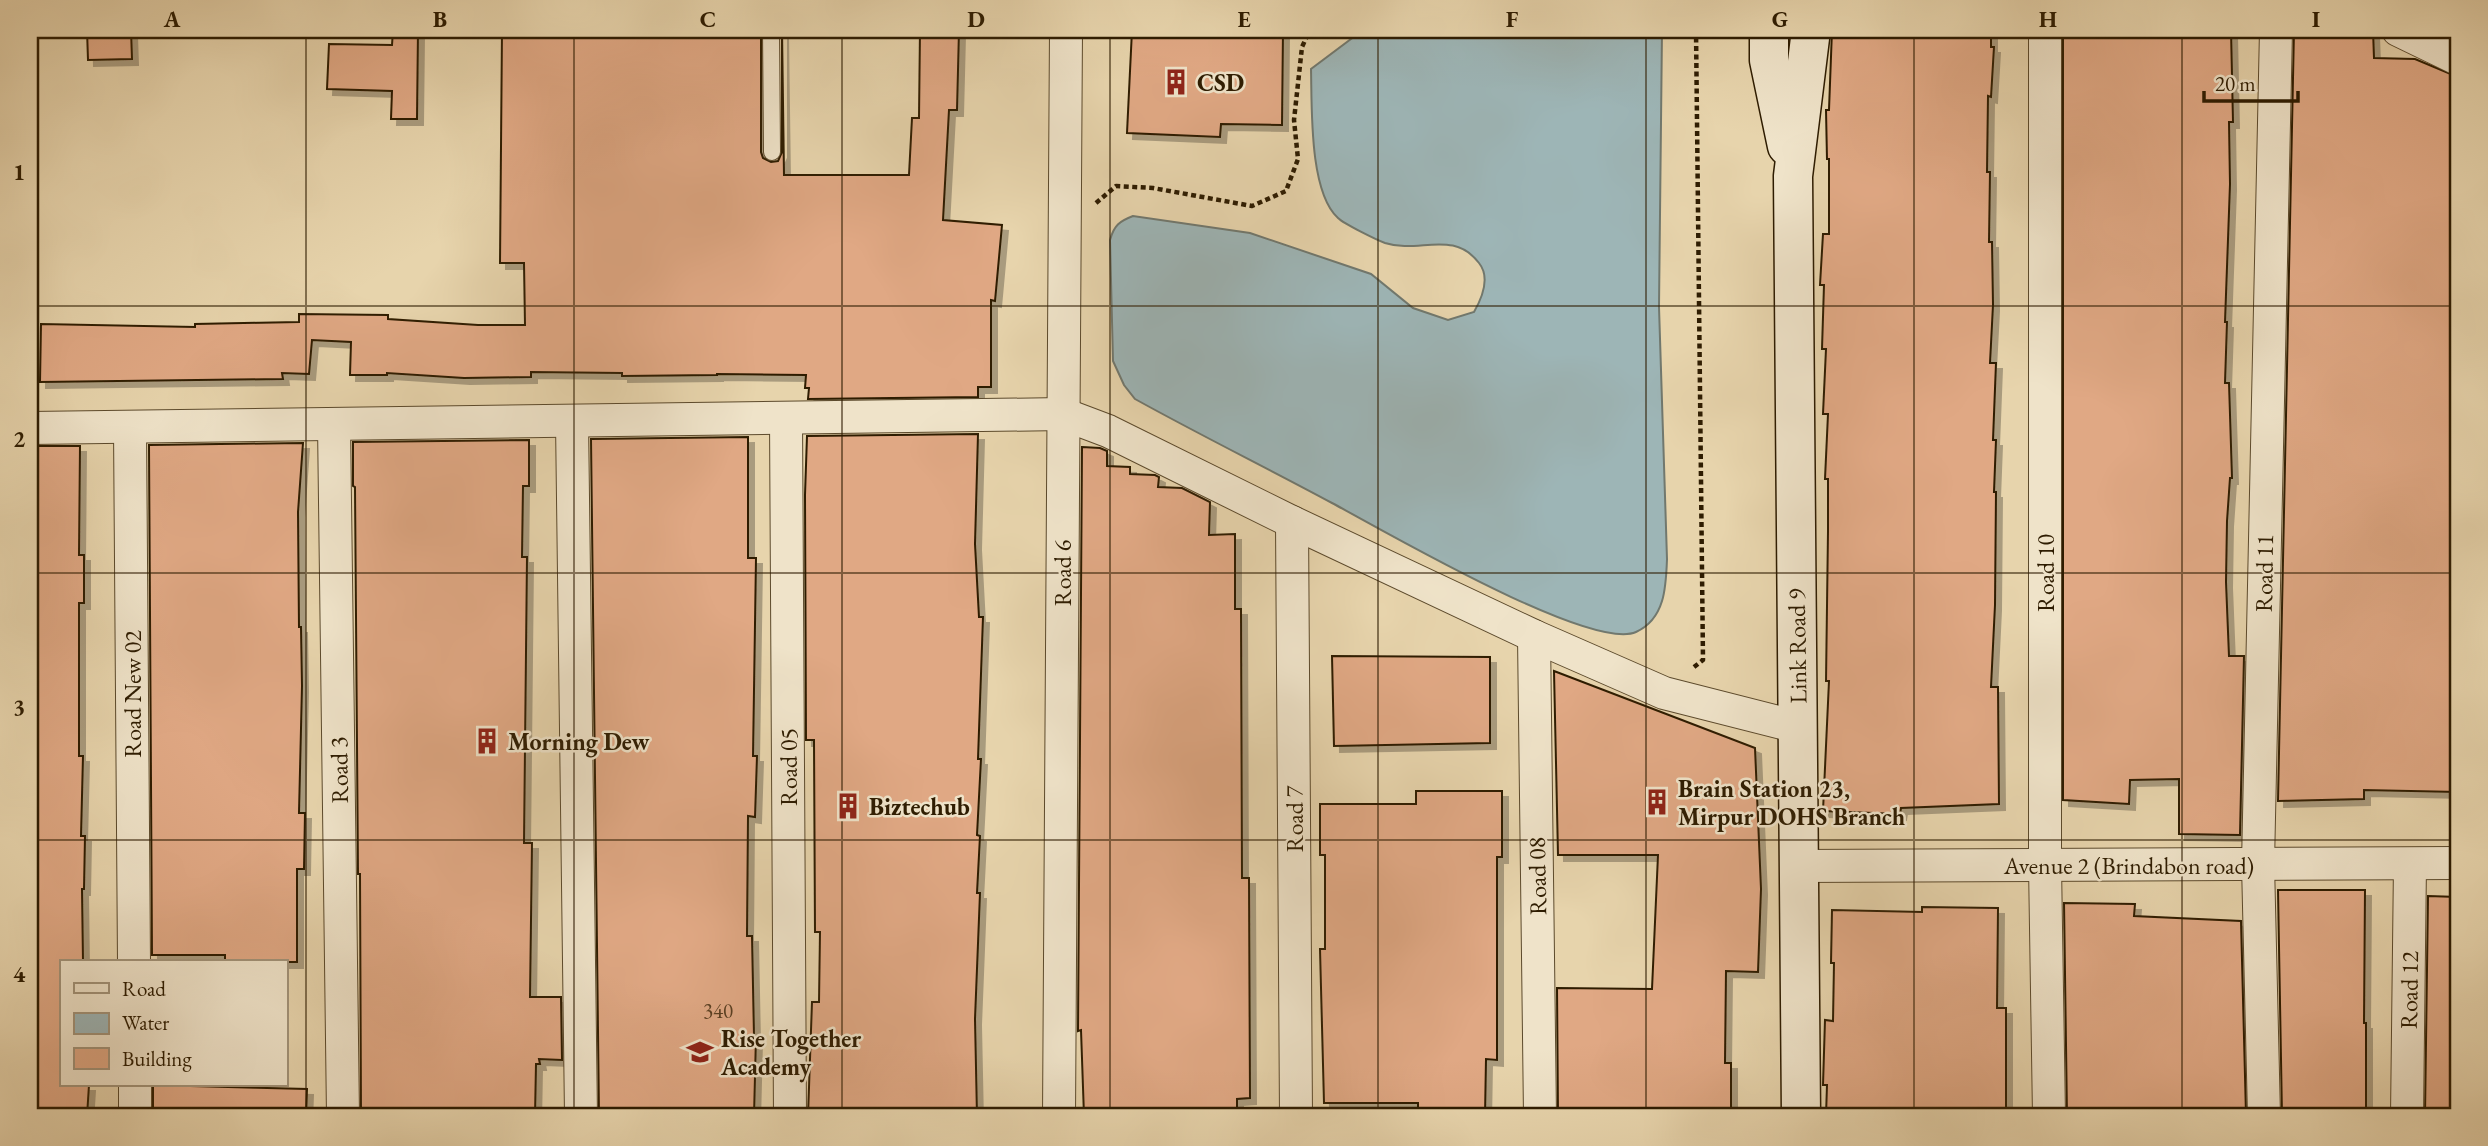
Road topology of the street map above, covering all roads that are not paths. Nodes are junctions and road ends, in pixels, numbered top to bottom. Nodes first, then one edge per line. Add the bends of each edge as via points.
1 (771, 30) edge
2 (1066, 30) edge
3 (1769, 30) edge
4 (1811, 30) edge
5 (2045, 30) edge
6 (2277, 30) edge
7 (2398, 30) edge
8 (2458, 58) edge
9 (772, 152) dead end
10 (1793, 176) junction
11 (1063, 414) junction
12 (786, 418) junction
13 (572, 421) junction
14 (334, 424) junction
15 (130, 427) junction
16 (30, 428) edge
17 (1292, 522) junction
18 (1534, 636) junction
19 (1798, 727) junction
20 (2458, 863) edge
21 (2258, 864) junction
22 (2410, 864) junction
23 (2045, 865) junction
24 (1799, 866) junction
25 (134, 960) edge
26 (135, 1086) edge
27 (135, 1116) edge
28 (343, 1116) edge
29 (581, 1116) edge
30 (790, 1116) edge
31 (1059, 1116) edge
32 (1296, 1116) edge
33 (1540, 1116) edge
34 (1801, 1116) edge
35 (2049, 1116) edge
36 (2264, 1116) edge
37 (2407, 1116) edge

1 - 9 lane
2 - 11 street, Road 6
3 - 10 main road, Link Road 9 via 1769,60
4 - 10 main road, Link Road 9
5 - 23 street, Road 10
6 - 21 street, Road 11
7 - 8 street
10 - 19 main road, Link Road 9
11 - 12 street
11 - 17 street via 1108,431
11 - 31 street, Road 6
12 - 13 street
12 - 30 street, Road 05
13 - 14 street
13 - 29 street
14 - 15 street
14 - 28 street, Road 3
15 - 16 street
15 - 25 street, Road New 02
17 - 18 street
17 - 32 street, Road 7
18 - 19 street via 1664,693
18 - 33 street, Road 08
19 - 24 main road, Link Road 9
20 - 22 street, Avenue 2 (Brindabon road)
21 - 22 street, Avenue 2 (Brindabon road)
21 - 23 street, Avenue 2 (Brindabon road)
21 - 36 street, Road 11
22 - 37 street, Road 12
23 - 24 street, Avenue 2 (Brindabon road)
23 - 35 street, Road 10
24 - 34 main road, Link Road 9
26 - 27 street

